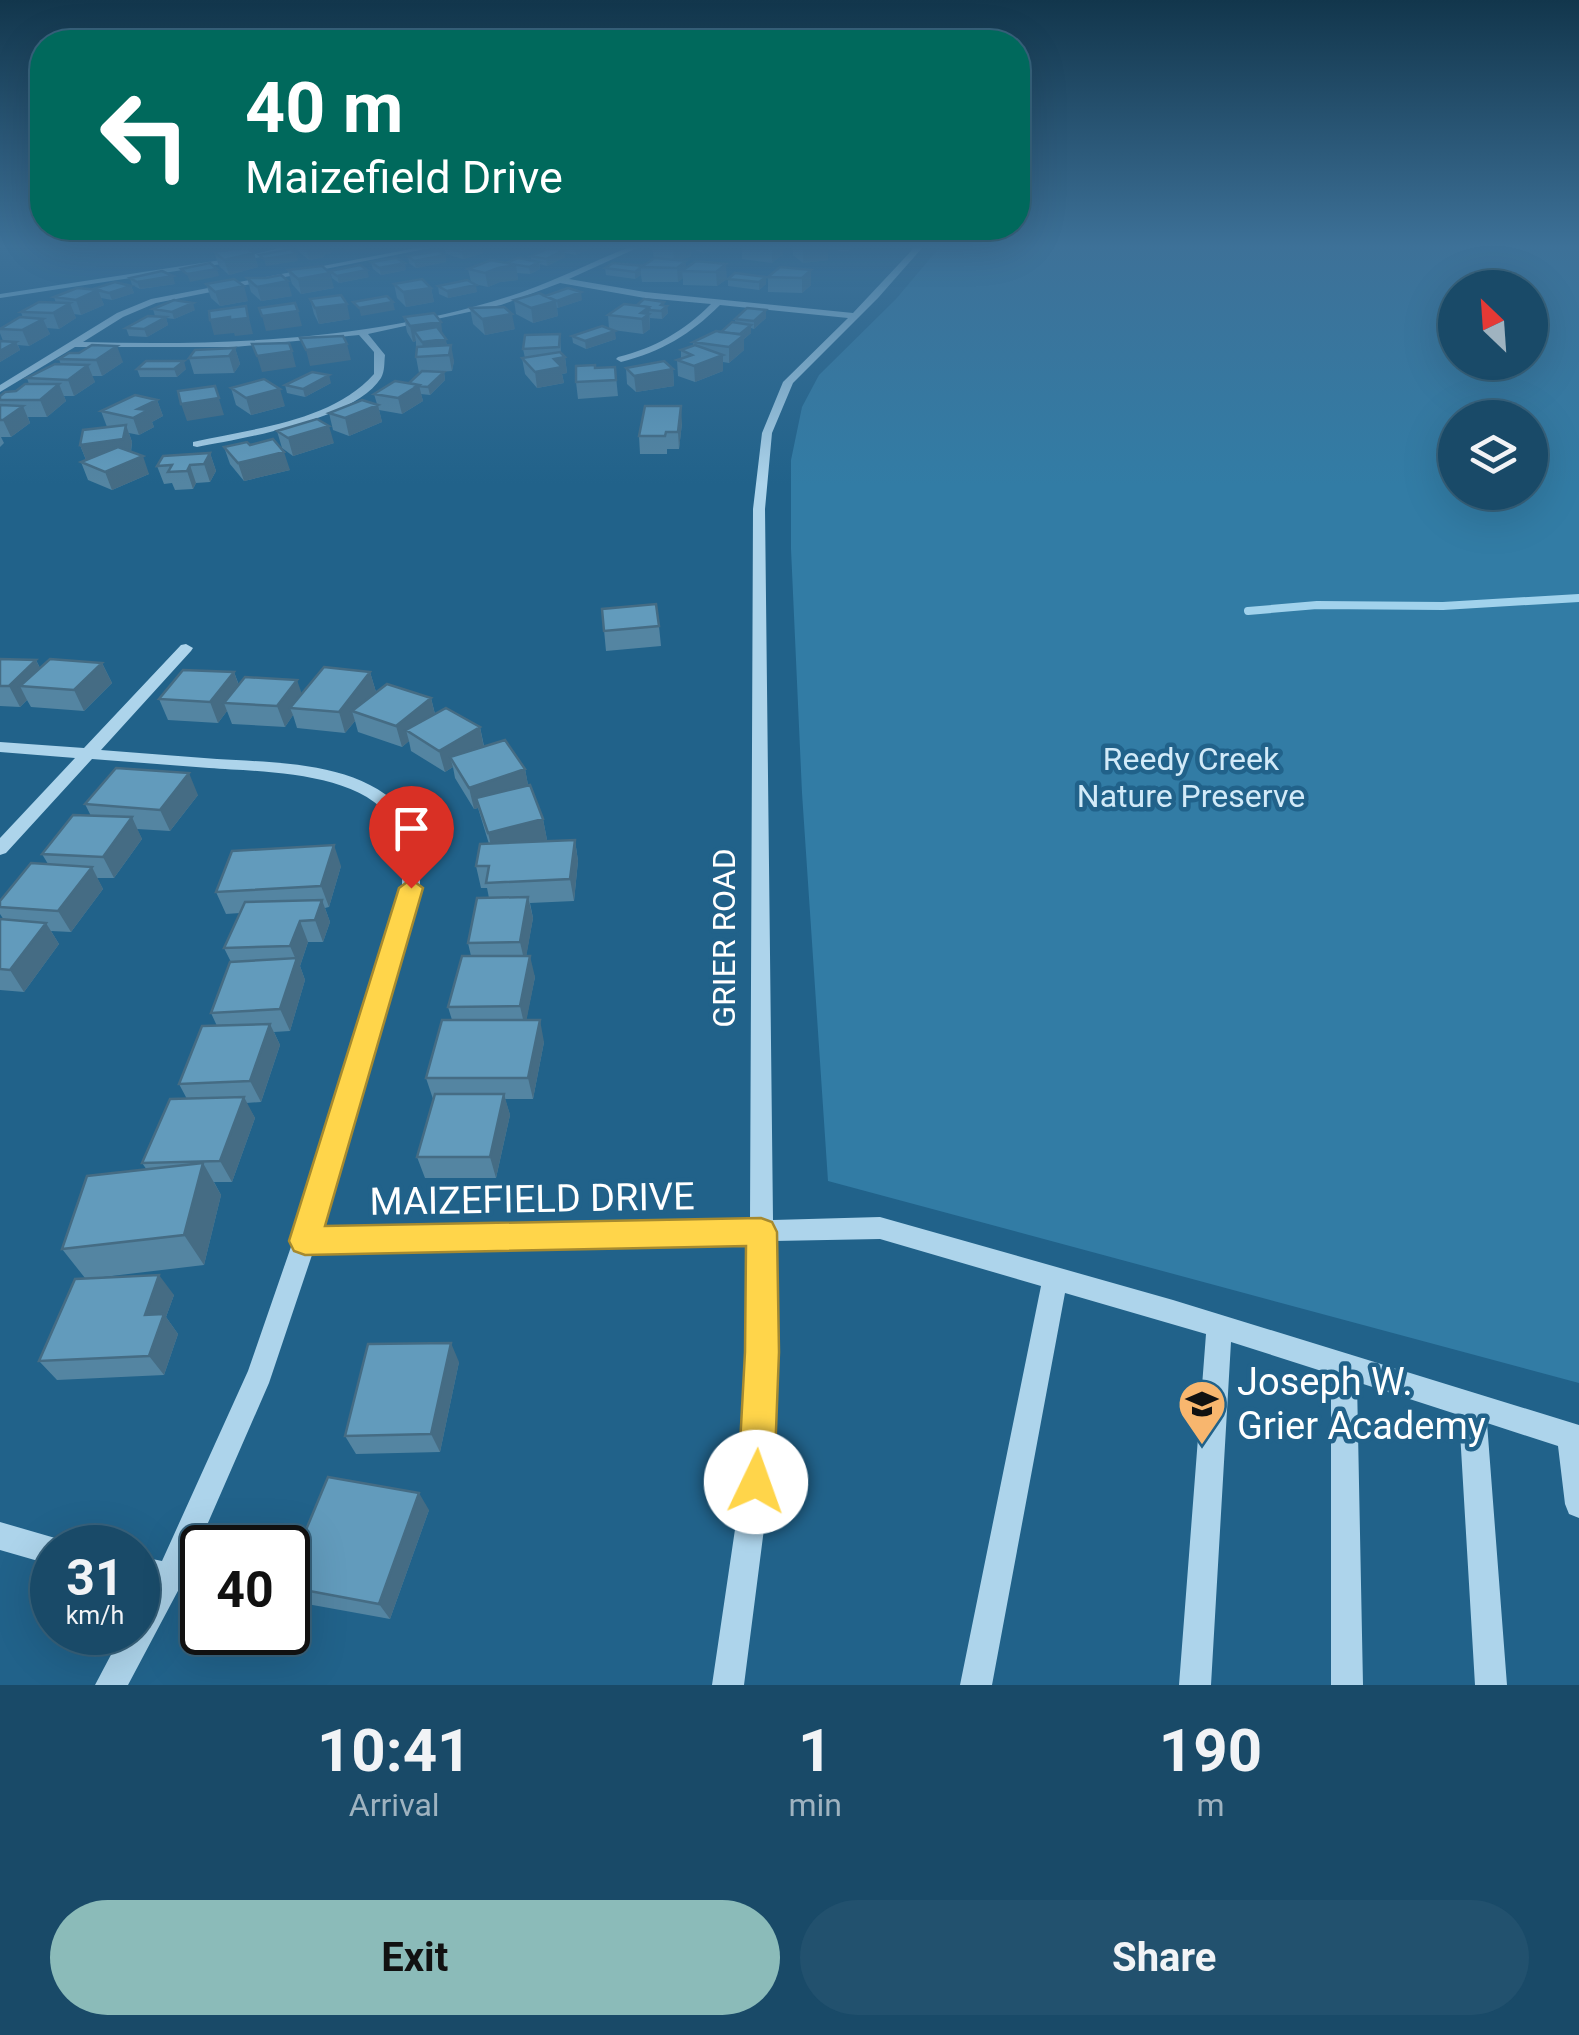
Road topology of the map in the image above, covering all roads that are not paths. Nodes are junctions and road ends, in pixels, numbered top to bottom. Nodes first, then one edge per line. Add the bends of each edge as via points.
1 (101, 327) edge
2 (381, 327) edge
3 (691, 327) edge
4 (844, 327) edge
5 (360, 331) junction
6 (73, 344) junction
7 (621, 360) dead end
8 (0, 390) edge
9 (196, 444) dead end
10 (186, 648) dead end
11 (0, 746) edge
12 (88, 754) junction
13 (0, 849) edge
14 (761, 1232) junction
15 (305, 1241) junction
16 (1055, 1278) junction
17 (1218, 1326) junction
18 (1344, 1366) junction
19 (1472, 1406) junction
20 (1575, 1438) edge
21 (1579, 1504) edge
22 (0, 1536) edge
23 (30, 1544) edge
24 (160, 1575) edge
25 (170, 1577) junction
26 (111, 1685) edge
27 (728, 1685) edge
28 (976, 1685) edge
29 (1195, 1685) edge
30 (1348, 1685) edge
31 (1491, 1685) edge

1 - 6 street
2 - 5 street
3 - 7 street via 659,350
4 - 14 street, GRIER ROAD via 788,382 762,459
5 - 6 street via 234,347
5 - 9 street via 381,363 362,390 292,424
6 - 8 street
10 - 12 street
11 - 12 street
12 - 13 street
12 - 15 street via 288,768 374,795 400,818 411,849 411,888
14 - 15 street, MAIZEFIELD DRIVE
14 - 16 street, MAIZEFIELD DRIVE via 880,1228
14 - 27 street, GRIER ROAD via 756,1482
15 - 25 street via 260,1374
16 - 17 street, MAIZEFIELD DRIVE
16 - 28 street
17 - 18 street, MAIZEFIELD DRIVE
17 - 29 street
18 - 19 street, MAIZEFIELD DRIVE
18 - 30 street
19 - 20 street, MAIZEFIELD DRIVE
19 - 31 street
20 - 21 street
22 - 23 street
24 - 25 street
25 - 26 street

